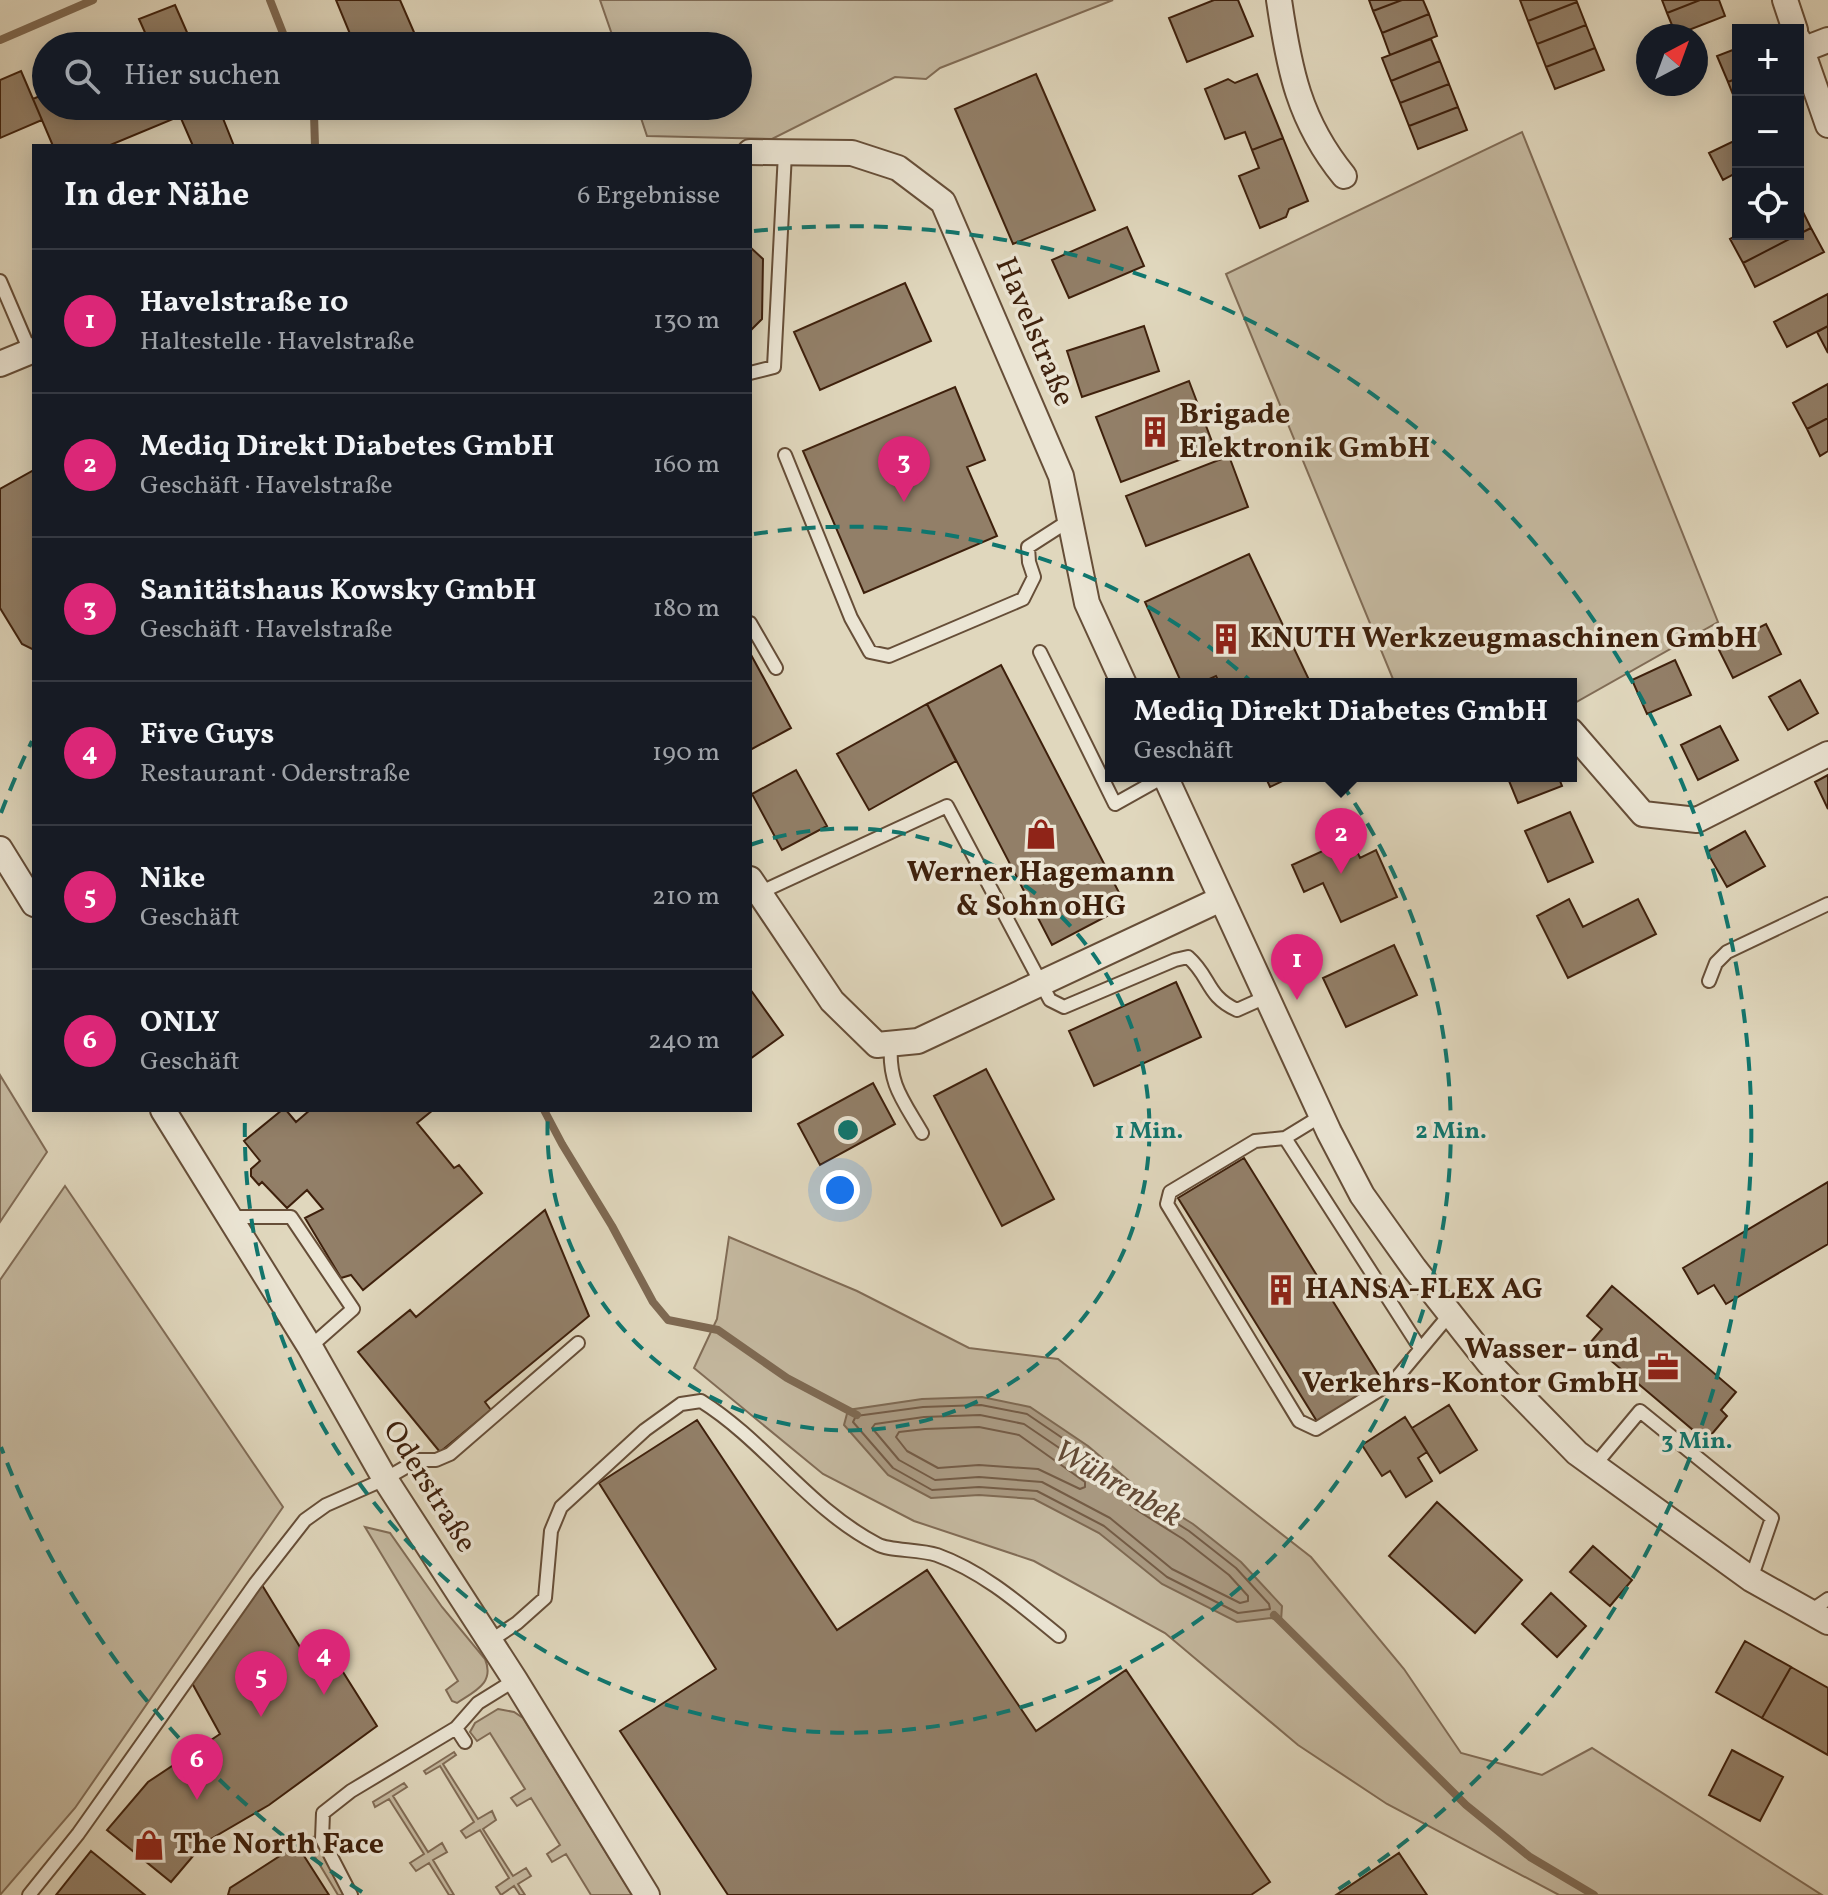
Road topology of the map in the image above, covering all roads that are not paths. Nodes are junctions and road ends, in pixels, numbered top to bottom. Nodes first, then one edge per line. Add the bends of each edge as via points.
1 (1279, 0) edge
2 (1785, 0) edge
3 (1793, 24) edge
4 (1804, 40) edge
5 (1828, 40) edge
6 (1804, 57) edge
7 (1828, 125) edge
8 (752, 152) edge
9 (785, 153) junction
10 (1344, 176) dead end
11 (0, 281) edge
12 (32, 351) edge
13 (0, 364) edge
14 (752, 372) edge
15 (785, 455) dead end
16 (1070, 520) junction
17 (752, 626) edge
18 (1040, 652) dead end
19 (776, 668) dead end
20 (1121, 678) edge
21 (1577, 738) edge
22 (1828, 754) edge
23 (1154, 782) edge
24 (1168, 782) edge
25 (0, 849) edge
26 (755, 886) edge
27 (1221, 899) junction
28 (32, 901) edge
29 (1828, 904) edge
30 (1709, 981) dead end
31 (1043, 982) junction
32 (1266, 997) junction
33 (891, 1044) junction
34 (164, 1112) edge
35 (1321, 1116) junction
36 (922, 1133) dead end
37 (1285, 1138) junction
38 (230, 1217) junction
39 (1450, 1314) junction
40 (578, 1343) dead end
41 (310, 1347) junction
42 (1420, 1348) junction
43 (1594, 1466) junction
44 (385, 1479) junction
45 (1751, 1579) junction
46 (1822, 1611) edge
47 (1059, 1636) dead end
48 (490, 1641) junction
49 (515, 1680) junction
50 (460, 1724) junction
51 (465, 1742) dead end
52 (29, 1895) edge
53 (351, 1895) edge
54 (647, 1895) edge

1 - 10 street via 1295,90 1323,150
2 - 3 street
4 - 5 street
6 - 7 street
8 - 9 street, Havelstraße
9 - 14 lane via 774,367
9 - 16 street, Havelstraße via 852,153 898,168 943,202 1061,476
11 - 12 lane
12 - 13 street
15 - 16 lane via 870,652 889,656 1023,599 1034,577 1028,547
16 - 20 street, Havelstraße via 1087,603
17 - 19 lane
18 - 23 lane via 1115,804
21 - 22 street via 1643,814 1697,820
24 - 27 street
25 - 28 street
26 - 31 lane via 947,806
26 - 33 street via 832,1001 877,1045
27 - 31 street
27 - 32 street
29 - 30 lane via 1727,952
31 - 32 lane via 1050,1000 1064,1007 1188,957 1220,1002 1237,1010
31 - 33 street via 918,1041
32 - 35 street
33 - 36 lane via 893,1083
34 - 38 street, Oderstraße
35 - 37 lane
35 - 39 street via 1362,1195
37 - 42 lane
37 - 42 lane via 1255,1141 1170,1192 1167,1204 1299,1421 1316,1429 1394,1381
38 - 41 street, Oderstraße
38 - 41 lane via 291,1217 353,1309
39 - 42 lane
39 - 43 street via 1489,1363
40 - 44 lane via 450,1454 418,1460
41 - 44 street, Oderstraße
43 - 45 street
43 - 45 lane via 1640,1411 1772,1518
44 - 48 street, Oderstraße
44 - 52 lane via 305,1520
45 - 46 street
47 - 48 lane via 987,1579 917,1549 880,1547 837,1519 701,1401 681,1404 645,1430 561,1507 551,1531 545,1598
48 - 49 street, Oderstraße
49 - 50 lane via 478,1703
49 - 54 street, Oderstraße
50 - 51 lane
50 - 53 lane via 323,1813 322,1839

